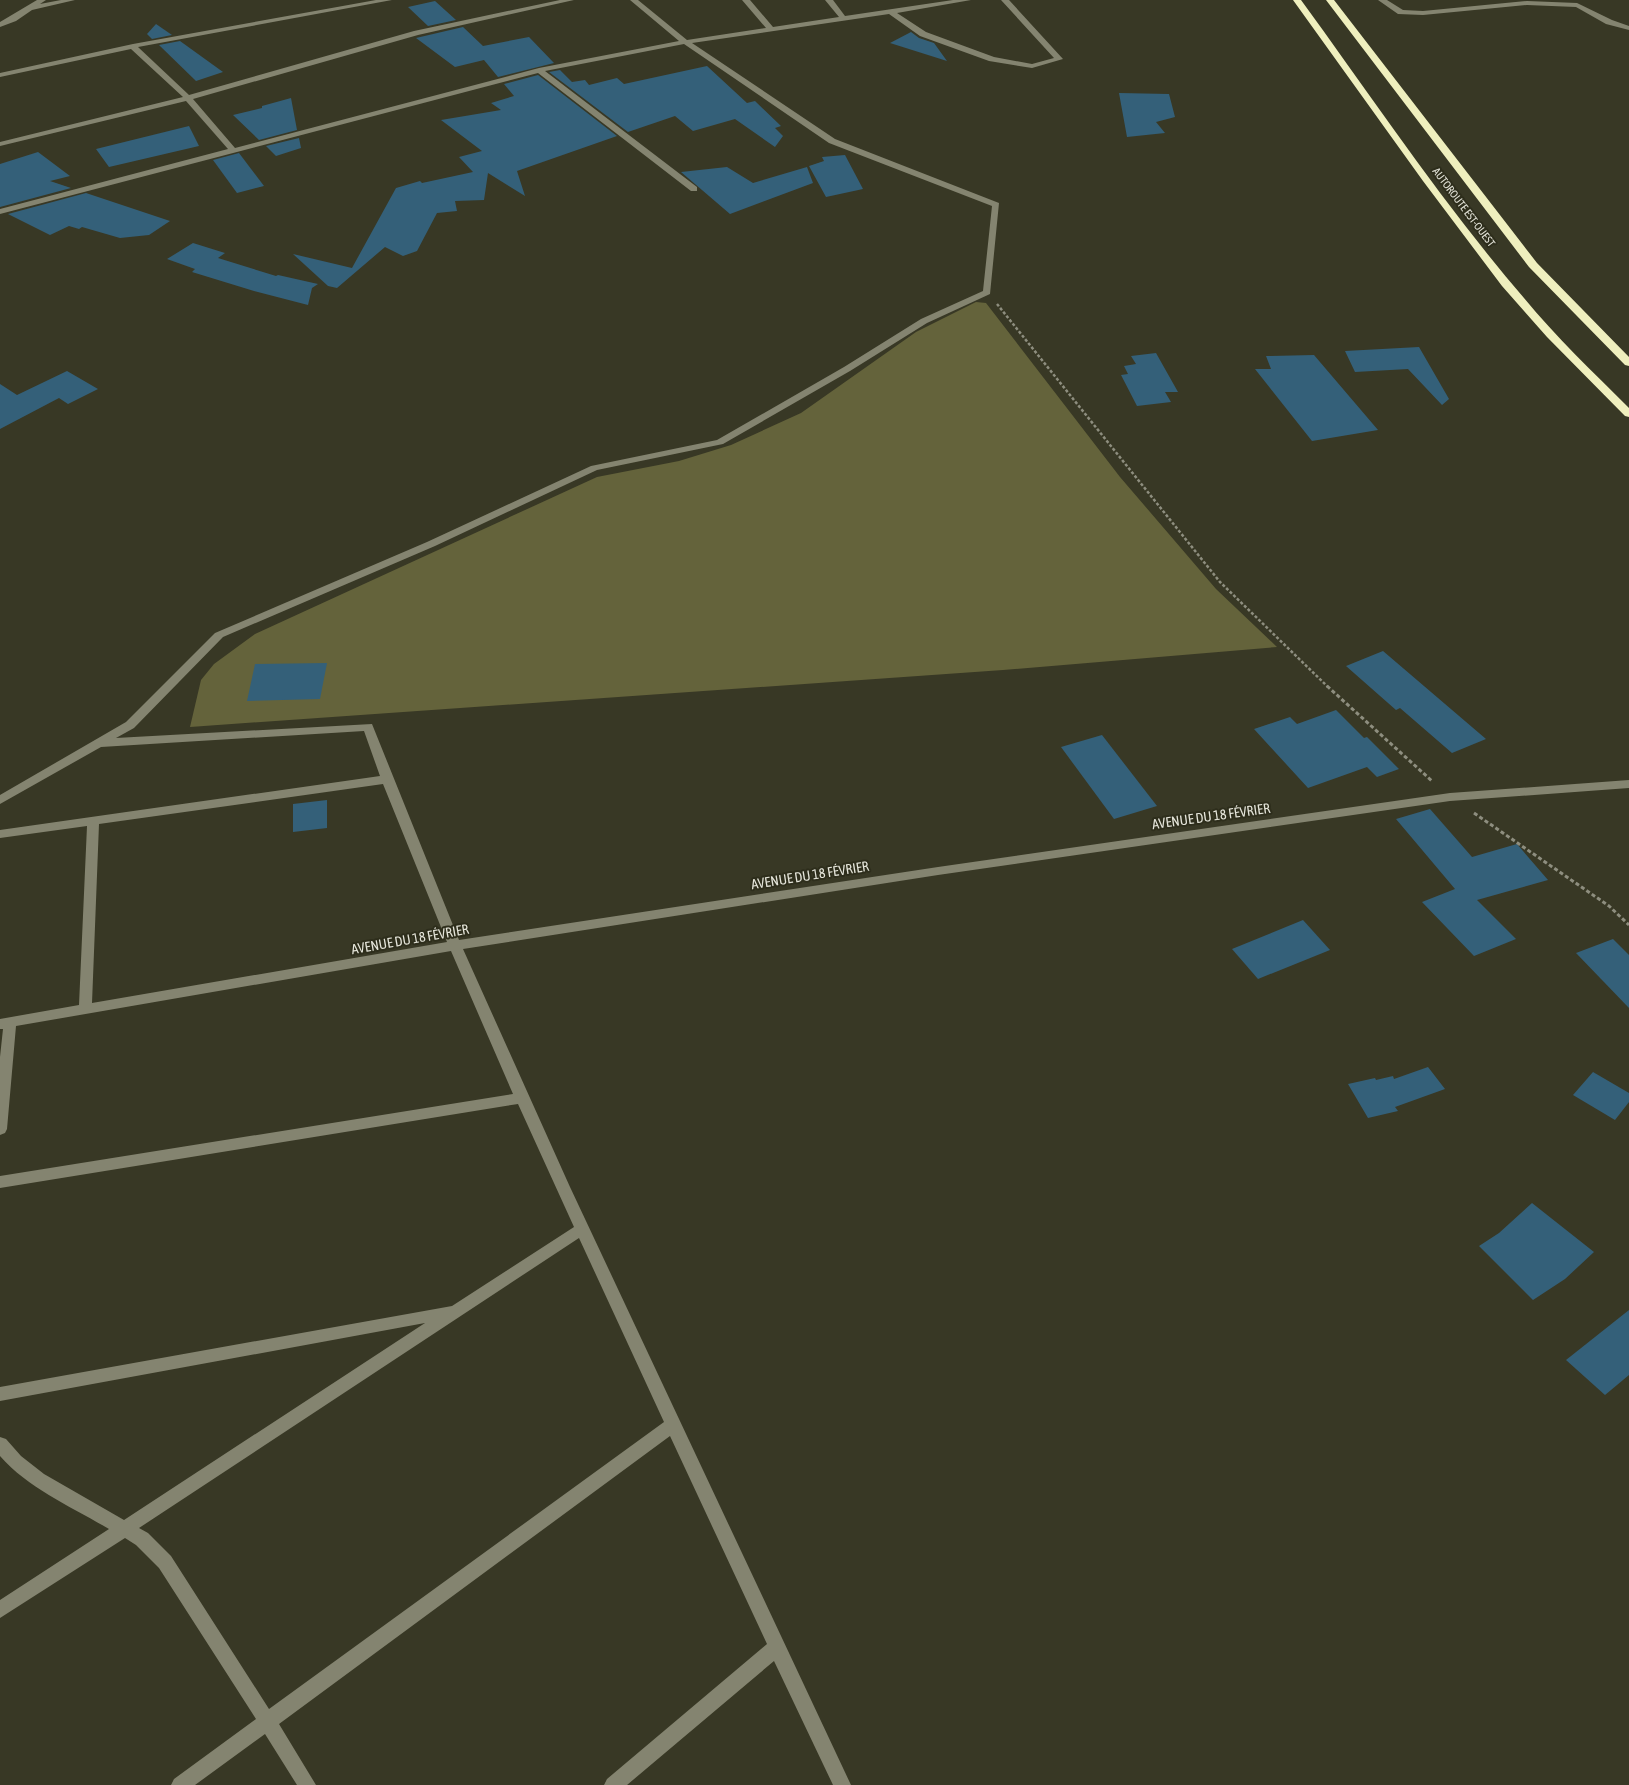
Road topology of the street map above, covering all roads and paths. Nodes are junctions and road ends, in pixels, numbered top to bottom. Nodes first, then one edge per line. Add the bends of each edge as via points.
1 (42, 0) edge
2 (71, 0) edge
3 (388, 0) edge
4 (570, 0) edge
5 (634, 0) edge
6 (746, 0) edge
7 (829, 0) edge
8 (907, 0) edge
9 (967, 0) edge
10 (1005, 0) edge
11 (1298, 0) edge
12 (1330, 0) edge
13 (1382, 0) edge
14 (913, 8) junction
15 (27, 9) junction
16 (891, 12) junction
17 (844, 19) junction
18 (0, 25) edge
19 (1629, 28) edge
20 (771, 29) junction
21 (685, 42) junction
22 (133, 46) junction
23 (539, 70) junction
24 (0, 75) edge
25 (188, 98) junction
26 (0, 144) edge
27 (234, 151) junction
28 (694, 189) dead end
29 (0, 212) edge
30 (987, 292) junction
31 (1629, 363) edge
32 (1629, 414) edge
33 (99, 743) junction
34 (386, 780) junction
35 (1629, 784) edge
36 (1450, 797) junction
37 (0, 800) edge
38 (93, 821) junction
39 (0, 834) edge
40 (1629, 925) edge
41 (454, 946) junction
42 (85, 1010) junction
43 (5, 1023) edge
44 (522, 1098) junction
45 (0, 1129) edge
46 (0, 1182) edge
47 (582, 1229) junction
48 (456, 1311) junction
49 (0, 1394) edge
50 (673, 1424) junction
51 (0, 1444) edge
52 (125, 1528) junction
53 (0, 1610) edge
54 (777, 1647) junction
55 (267, 1721) junction
56 (180, 1785) edge
57 (307, 1785) edge
58 (613, 1785) edge
59 (842, 1785) edge

1 - 15 street
2 - 15 street
3 - 22 street
4 - 25 street via 416,33
5 - 21 street
6 - 20 street
7 - 17 street
8 - 14 street
9 - 14 street
10 - 16 street via 1059,59 1032,66 992,59 923,34
11 - 32 highway, AUTOROUTE EST-OUEST via 1440,198 1508,286 1575,361
12 - 31 highway, AUTOROUTE EST-OUEST via 1533,265
13 - 19 street via 1401,12 1423,13 1527,3 1577,5 1609,22
14 - 16 street
15 - 18 street
16 - 17 street
17 - 20 street
20 - 21 street
21 - 23 street
21 - 30 street via 832,141 996,205
22 - 24 street
22 - 25 street
23 - 27 street
23 - 28 street
25 - 26 street
25 - 27 street
27 - 29 street
30 - 33 street via 924,321 720,442 594,468 431,544 219,635 130,725
30 - 36 path via 1220,582 1309,669
33 - 34 street via 368,727
33 - 37 street
34 - 38 street
34 - 41 street
35 - 36 street, AVENUE DU 18 FÉVRIER
36 - 40 path via 1610,906
36 - 41 street, AVENUE DU 18 FÉVRIER via 948,869
38 - 39 street
38 - 42 street
41 - 42 street, AVENUE DU 18 FÉVRIER
41 - 44 street
42 - 43 street, AVENUE DU 18 FÉVRIER
43 - 45 street
44 - 46 street
44 - 47 street
47 - 48 street
47 - 50 street
48 - 49 street
48 - 52 street
50 - 54 street
50 - 55 street
51 - 52 street via 38,1479
52 - 53 street
52 - 55 street via 142,1539 165,1562
54 - 58 street
54 - 59 street
55 - 56 street
55 - 57 street

